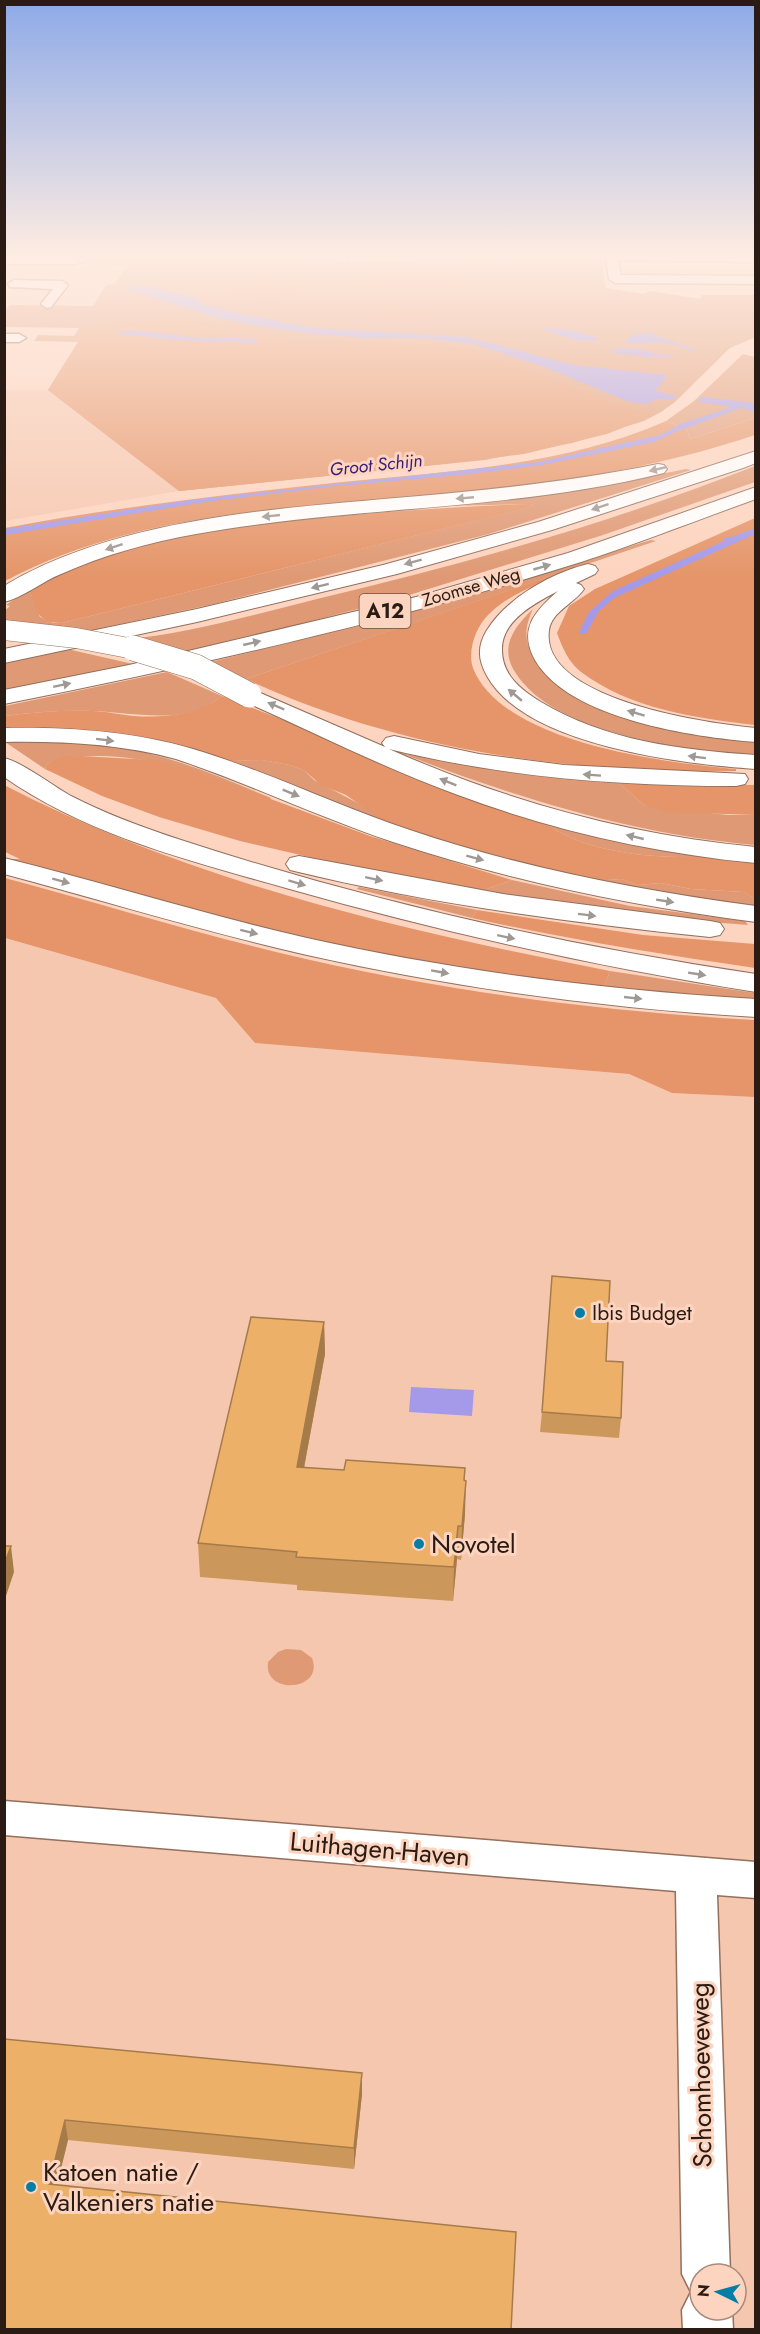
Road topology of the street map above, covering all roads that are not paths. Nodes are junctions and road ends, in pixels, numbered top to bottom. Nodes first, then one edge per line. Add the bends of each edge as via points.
1 (756, 445) edge
2 (756, 456) edge
3 (756, 492) edge
4 (756, 506) edge
5 (662, 541) junction
6 (4, 596) edge
7 (4, 630) edge
8 (4, 656) edge
9 (4, 697) edge
10 (304, 718) junction
11 (4, 735) edge
12 (756, 735) edge
13 (4, 759) edge
14 (756, 762) edge
15 (4, 765) edge
16 (756, 778) edge
17 (32, 779) junction
18 (756, 855) edge
19 (4, 866) edge
20 (756, 914) edge
21 (756, 932) edge
22 (756, 983) edge
23 (756, 1008) edge
24 (4, 1818) edge
25 (696, 1875) junction
26 (756, 1880) edge
27 (706, 2262) edge

1 -> 6 highway via 606,481 262,517 170,531 69,563
2 -> 8 highway, Zoomse Weg / A12 via 516,534 388,569 127,632
9 -> 3 highway, Zoomse Weg / A12 via 129,672 422,602 575,557
4 - 5 highway
12 -> 5 highway via 673,723 613,705 569,682 546,661 539,648 537,626 558,600
14 -> 5 highway via 672,753 593,735 529,706 494,670 490,651 493,636 513,610 551,587
10 -> 7 highway, bridge via 195,666 89,640
16 -> 10 highway via 628,778 532,769 446,755
18 -> 10 highway via 654,842 527,810 413,768
11 -> 20 highway via 81,737 182,753 400,836 475,858 592,888
13 - 17 highway
15 - 17 highway
17 -> 21 highway via 201,838 422,890 546,910
17 -> 22 highway via 124,828 330,893 503,937
19 -> 23 highway via 243,931 390,964 552,989
24 - 25 street, Luithagen-Haven
25 - 26 street, Luithagen-Haven
25 - 27 street, Schomhoeveweg

